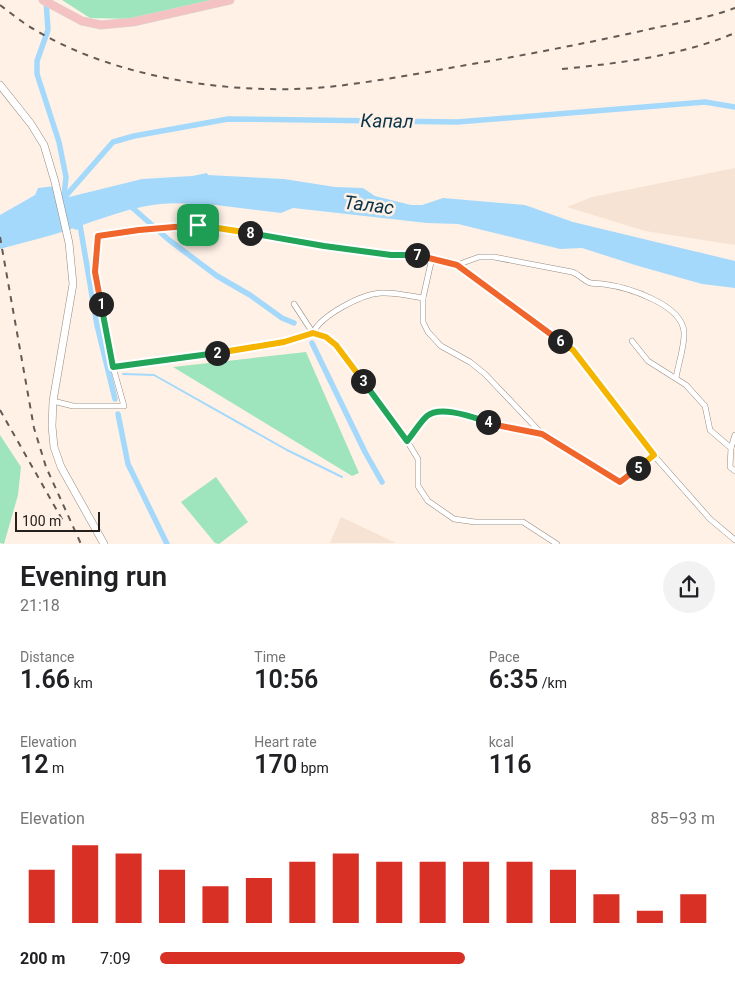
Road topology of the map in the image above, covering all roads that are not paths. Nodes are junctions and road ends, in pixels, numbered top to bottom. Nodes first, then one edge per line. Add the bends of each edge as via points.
1 (42, 0) edge
2 (230, 0) edge
3 (0, 85) edge
4 (432, 258) junction
5 (457, 265) junction
6 (423, 298) junction
7 (294, 304) dead end
8 (313, 333) junction
9 (632, 341) dead end
10 (113, 367) junction
11 (676, 378) junction
12 (53, 401) junction
13 (542, 434) junction
14 (735, 435) edge
15 (407, 441) junction
16 (731, 448) junction
17 (654, 455) junction
18 (735, 471) edge
19 (735, 540) edge
20 (104, 544) edge
21 (557, 544) edge

1 - 2 main road via 82,21 101,25 133,22
3 - 12 main road via 32,124 44,146 69,243 74,284
4 - 5 street
4 - 6 street
4 - 10 street via 324,246 198,225 98,236 95,272
5 - 11 street via 479,257 494,257 580,274 591,283 622,288 657,301 672,310 684,332
5 - 17 street via 573,350
6 - 8 street via 380,293 369,296 327,317 316,325
6 - 13 street via 424,322 433,339 485,374
7 - 8 street
8 - 10 street via 276,344
8 - 15 street via 336,345
9 - 11 street via 648,361
10 - 12 street via 124,406 73,406
11 - 16 street via 705,406 710,430
12 - 20 main road via 54,447 61,467
13 - 15 street via 442,410 427,416
13 - 17 street via 620,482
14 - 16 street
15 - 21 street via 418,459 418,486 428,501 454,519 523,522
16 - 18 street via 730,468
17 - 19 street via 710,519

